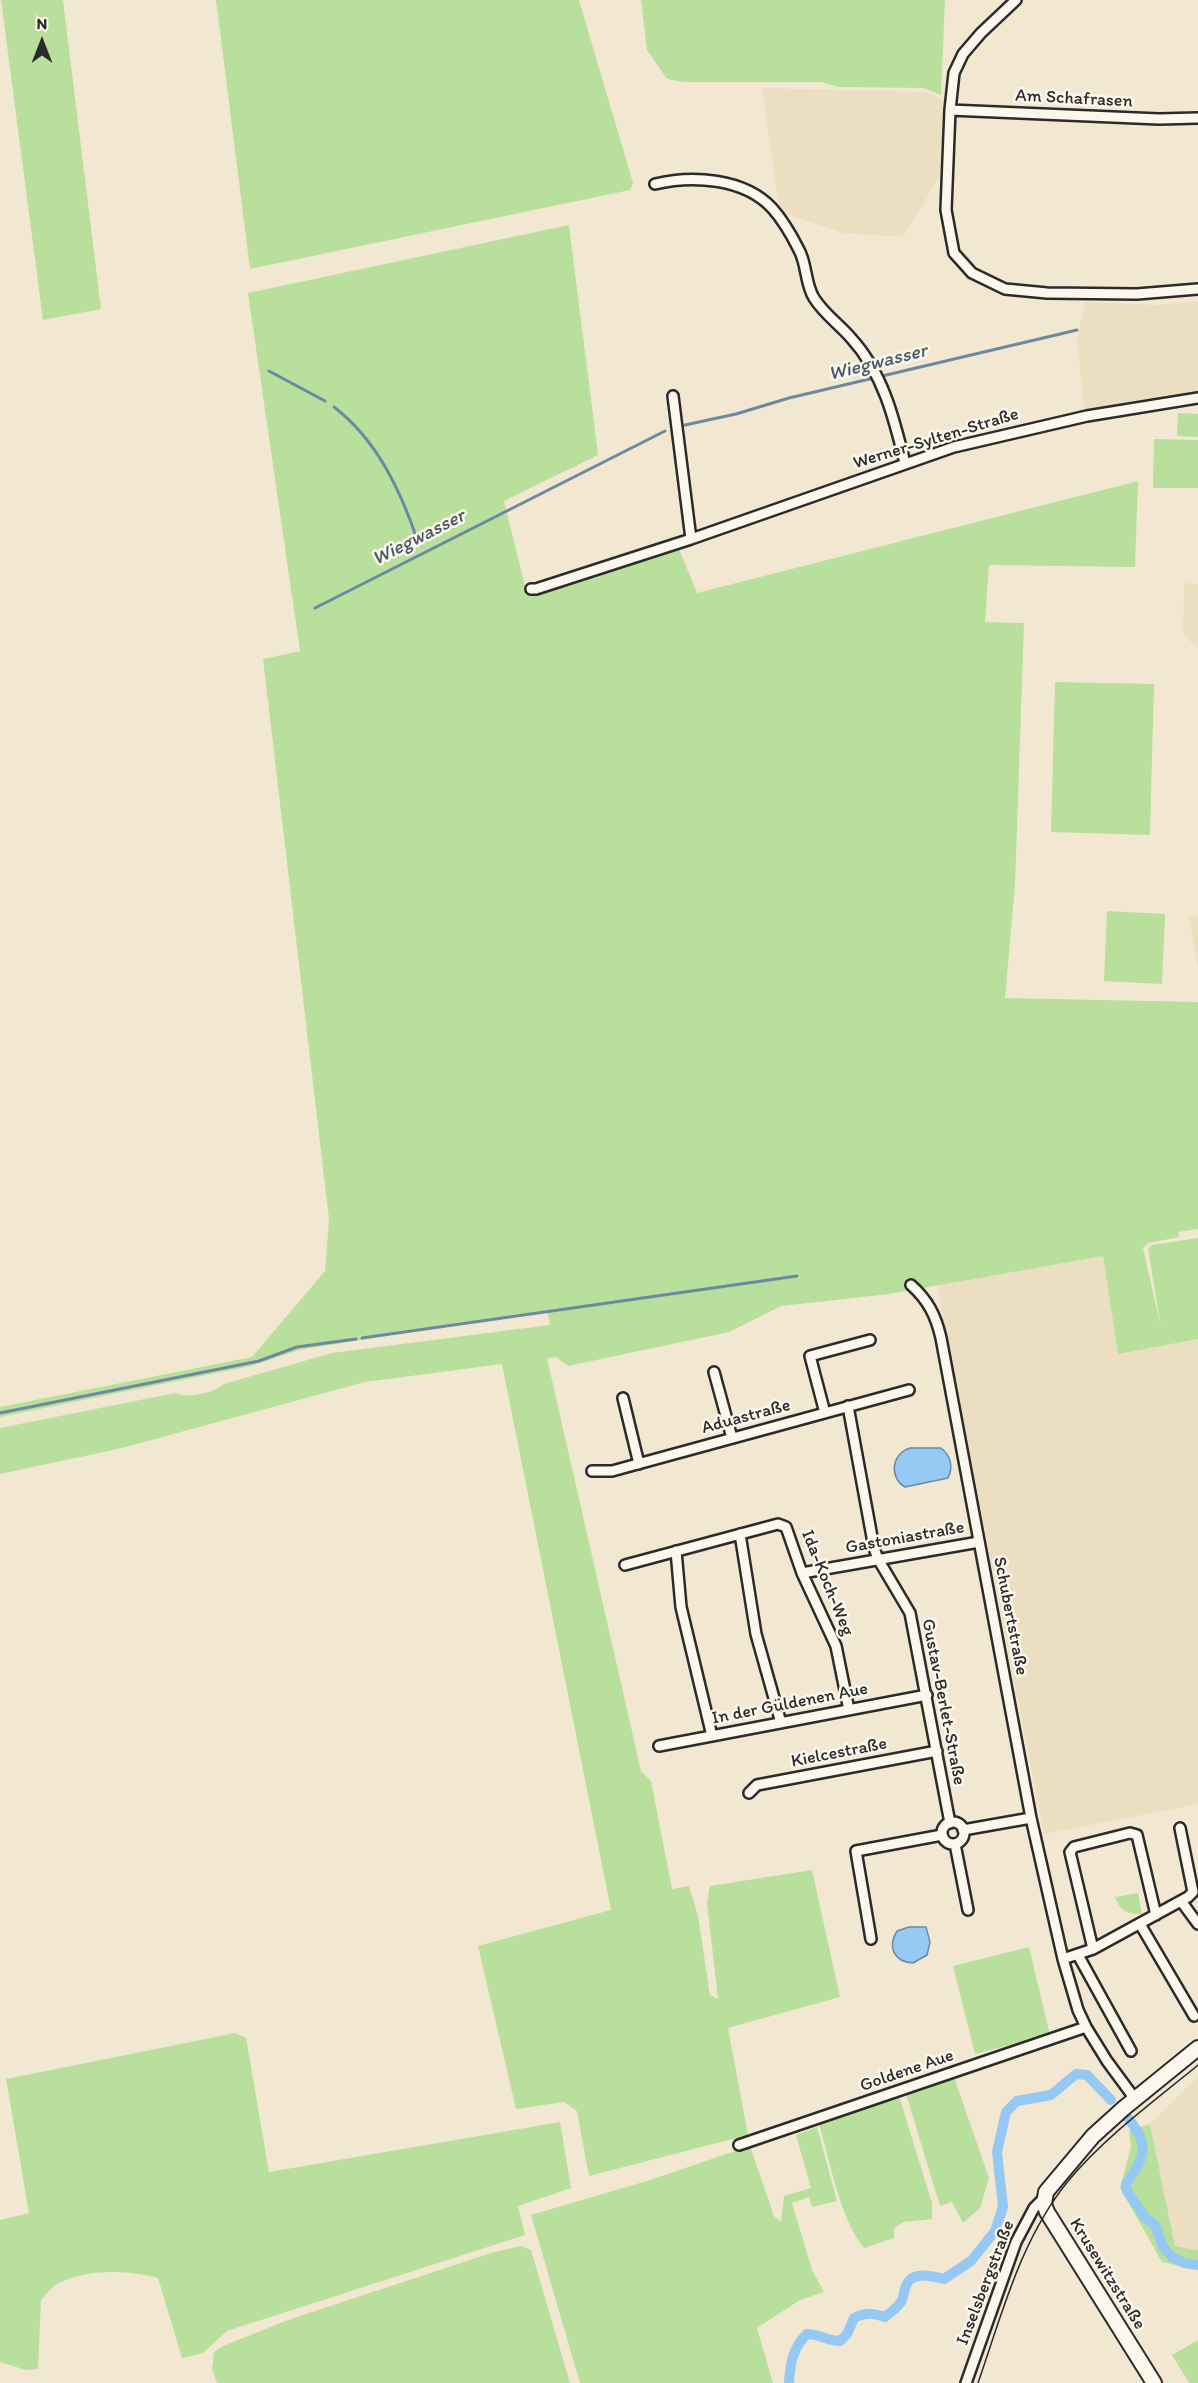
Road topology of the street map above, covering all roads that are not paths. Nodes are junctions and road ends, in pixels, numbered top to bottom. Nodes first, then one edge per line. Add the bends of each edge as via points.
1 (1016, 0) edge
2 (950, 110) junction
3 (1198, 118) edge
4 (655, 184) dead end
5 (1198, 290) edge
6 (673, 396) dead end
7 (1198, 398) edge
8 (905, 463) junction
9 (691, 539) junction
10 (531, 589) dead end
11 (911, 1285) dead end
12 (870, 1340) dead end
13 (714, 1372) dead end
14 (909, 1390) dead end
15 (623, 1398) dead end
16 (848, 1406) junction
17 (825, 1413) junction
18 (732, 1438) junction
19 (639, 1464) junction
20 (592, 1471) dead end
21 (740, 1534) junction
22 (979, 1542) junction
23 (676, 1551) junction
24 (878, 1559) junction
25 (625, 1565) dead end
26 (802, 1573) junction
27 (927, 1695) junction
28 (849, 1710) junction
29 (780, 1723) junction
30 (712, 1736) junction
31 (659, 1746) dead end
32 (937, 1751) junction
33 (749, 1793) dead end
34 (1031, 1818) junction
35 (950, 1823) junction
36 (1180, 1828) dead end
37 (963, 1830) junction
38 (942, 1835) junction
39 (955, 1844) junction
40 (1181, 1901) junction
41 (968, 1910) dead end
42 (1156, 1915) junction
43 (1140, 1924) junction
44 (1198, 1924) edge
45 (871, 1939) dead end
46 (1093, 1949) junction
47 (1078, 1955) junction
48 (1063, 1959) junction
49 (1194, 2016) dead end
50 (1086, 2028) junction
51 (1198, 2048) edge
52 (1131, 2051) dead end
53 (1135, 2099) junction
54 (739, 2145) dead end
55 (1044, 2199) junction
56 (966, 2383) edge
57 (1154, 2383) edge

1 - 2 street via 963,54 954,73
2 - 3 street, Am Schafrasen
2 - 5 street via 948,227 954,253 972,273 1005,289 1047,293
4 - 8 street via 695,179 736,185 772,208 801,251 812,296 852,338 877,375 893,411
6 - 9 street
7 - 8 street, Werner-Sylten-Straße via 1037,426
8 - 9 street, Werner-Sylten-Straße
9 - 10 street, Werner-Sylten-Straße
11 - 22 street, Schubertstraße via 938,1322
12 - 17 street via 810,1356
13 - 18 street
14 - 16 street, Aduastraße
15 - 19 street
16 - 17 street, Aduastraße
16 - 24 street, Gustav-Berlet-Straße
17 - 18 street, Aduastraße
18 - 19 street, Aduastraße
19 - 20 street, Aduastraße
21 - 23 street, Ida-Koch-Weg
21 - 26 street, Ida-Koch-Weg via 778,1524 786,1527
21 - 29 street via 756,1634
22 - 24 street, Gastoniastraße
22 - 34 street, Schubertstraße
23 - 25 street, Ida-Koch-Weg
23 - 30 street via 681,1607
24 - 26 street, Gastoniastraße
24 - 27 street, Gustav-Berlet-Straße via 910,1613
26 - 28 street, Ida-Koch-Weg via 836,1646
27 - 28 street, In der Güldenen Aue
27 - 32 street, Gustav-Berlet-Straße
28 - 29 street, In der Güldenen Aue
29 - 30 street, In der Güldenen Aue
30 - 31 street, In der Güldenen Aue
32 - 33 street, Kielcestraße via 757,1785
32 - 35 street, Gustav-Berlet-Straße
34 - 37 street
34 - 48 street, Schubertstraße
35 - 37 street via 960,1824
35 - 38 street
36 - 40 street via 1193,1892
37 - 39 street via 961,1840
38 - 39 street via 948,1843
38 - 45 street via 856,1851
39 - 41 street
40 - 42 street
40 - 44 street
42 - 43 street
42 - 46 street via 1137,1835 1130,1833 1074,1847 1070,1852
43 - 46 street
43 - 49 street
46 - 47 street
47 - 48 street
47 - 52 street
48 - 50 street, Schubertstraße
50 - 53 street, Schubertstraße
50 - 54 street, Goldene Aue
51 - 53 main road
53 - 55 main road via 1094,2136
55 - 56 street, Inselsbergstraße via 1034,2208 1016,2242
55 - 57 main road, Krusewitzstraße via 1047,2212

